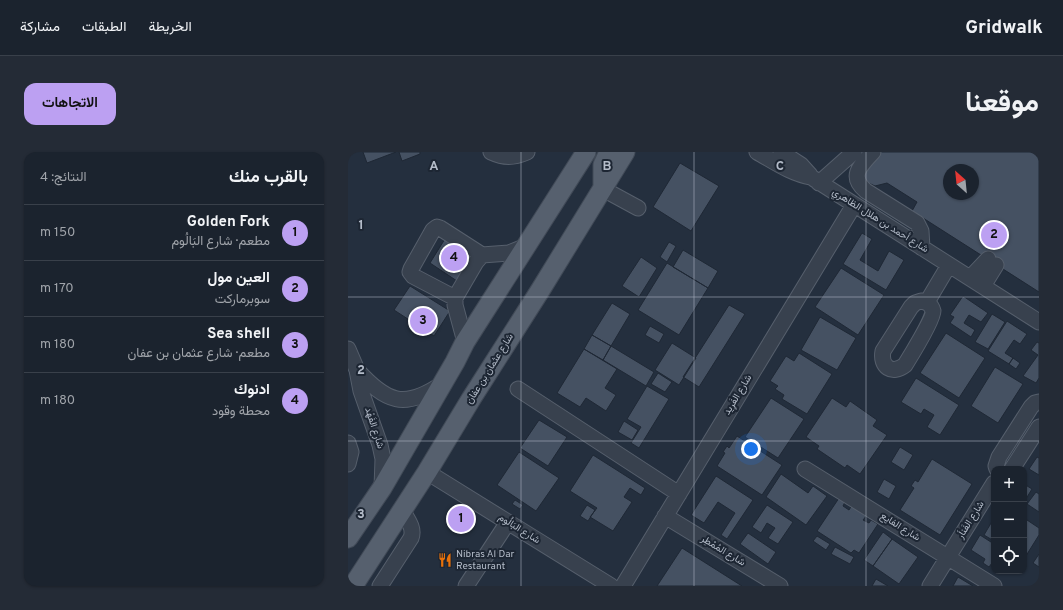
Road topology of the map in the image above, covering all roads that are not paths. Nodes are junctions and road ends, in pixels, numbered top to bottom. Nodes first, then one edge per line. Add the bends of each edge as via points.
1 (491, 152) edge
2 (526, 152) edge
3 (586, 152) edge
4 (609, 152) edge
5 (625, 152) edge
6 (640, 152) edge
7 (758, 152) edge
8 (781, 152) edge
9 (873, 152) edge
10 (851, 153) edge
11 (815, 180) junction
12 (603, 189) junction
13 (854, 205) junction
14 (638, 208) dead end
15 (524, 247) junction
16 (922, 248) junction
17 (482, 255) junction
18 (950, 265) junction
19 (970, 278) junction
20 (983, 286) junction
21 (455, 298) junction
22 (927, 302) dead end
23 (1039, 322) edge
24 (465, 342) junction
25 (348, 349) edge
26 (357, 370) junction
27 (442, 384) junction
28 (518, 389) dead end
29 (1039, 402) edge
30 (1039, 427) edge
31 (348, 443) edge
32 (348, 464) edge
33 (996, 466) edge
34 (1014, 466) edge
35 (805, 469) dead end
36 (427, 472) junction
37 (382, 488) junction
38 (991, 488) edge
39 (679, 494) junction
40 (402, 510) junction
41 (665, 516) junction
42 (508, 522) junction
43 (348, 538) edge
44 (948, 557) junction
45 (353, 586) edge
46 (380, 586) edge
47 (466, 586) edge
48 (611, 586) edge
49 (623, 586) edge
50 (780, 586) edge
51 (930, 586) edge
52 (994, 586) edge

1 - 2 street via 502,157
3 - 15 main road
4 - 12 main road via 603,165
5 - 12 main road, شارع عثمان بن عفان
6 - 12 main road
7 - 11 street, شارع أحمد بن هلال الظاهري via 790,170
8 - 11 street, شارع أحمد بن هلال الظاهري via 801,165
9 - 16 street via 857,172 860,185 866,192 916,223 921,230
10 - 11 street
11 - 13 street, شارع أحمد بن هلال الظاهري
12 - 14 street
12 - 36 main road, شارع عثمان بن عفان
13 - 16 street, شارع أحمد بن هلال الظاهري
13 - 39 street, شارع الفَرِيد
15 - 17 street via 509,253
15 - 24 main road
16 - 18 street, شارع أحمد بن هلال الظاهري
17 - 21 street
17 - 21 street via 440,228 433,230 410,272
18 - 19 street, شارع أحمد بن هلال الظاهري
18 - 22 street
19 - 20 street, شارع أحمد بن هلال الظاهري
19 - 20 street via 992,262
20 - 23 street, شارع أحمد بن هلال الظاهري
21 - 24 street
24 - 27 main road
25 - 26 street, شارع الفَهْد
26 - 27 street, شارع الفَهْد via 371,386 394,399 410,400
26 - 37 street, شارع الفَهْد via 361,390 380,445 383,460
27 - 37 main road
28 - 39 street
29 - 33 street via 1031,407 998,457
30 - 34 street
31 - 32 street via 351,452
35 - 44 street, شارع الفايع
36 - 40 main road, شارع عثمان بن عفان
36 - 42 street, شارع البَالُوم
37 - 43 main road
38 - 44 street, شارع الفَناَر
39 - 41 street, شارع الفَرِيد
40 - 45 main road, شارع عثمان بن عفان
40 - 46 street via 413,533
41 - 49 street, شارع الفَرِيد
41 - 50 street, شارع المُمْطِر
42 - 47 street
42 - 48 street, شارع البَالُوم
44 - 51 street, شارع الفَناَر
44 - 52 street, شارع الفايع

